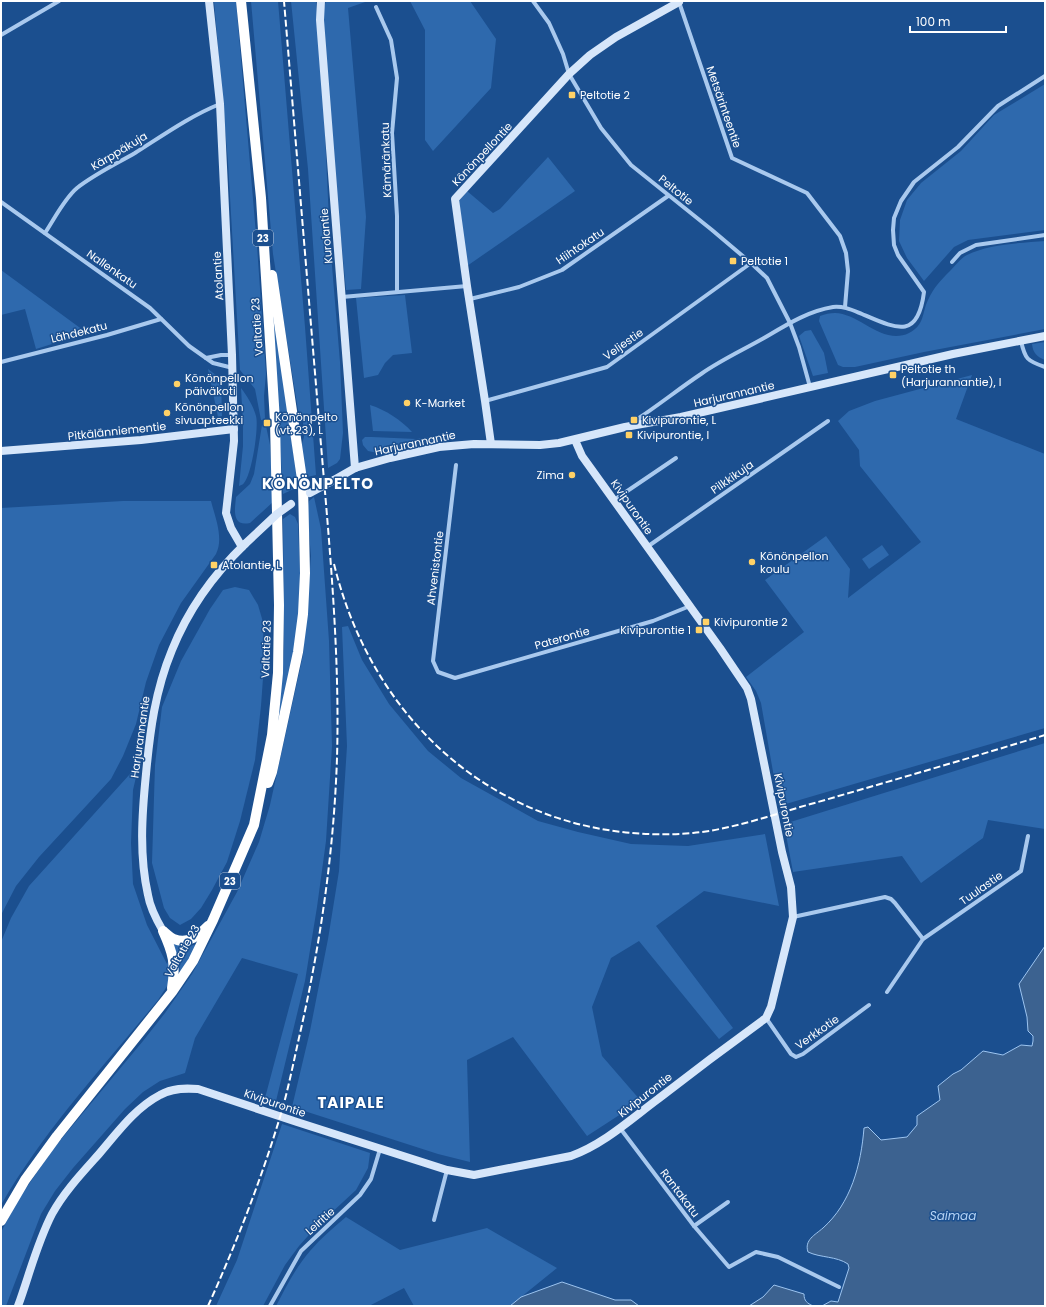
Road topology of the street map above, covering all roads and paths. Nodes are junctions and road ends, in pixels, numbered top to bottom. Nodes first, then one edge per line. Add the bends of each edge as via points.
1 (59, 1) edge
2 (209, 1) edge
3 (241, 1) edge
4 (321, 1) edge
5 (533, 1) edge
6 (679, 2) edge
7 (376, 7) dead end
8 (1, 35) edge
9 (568, 74) junction
10 (1045, 76) edge
11 (220, 104) junction
12 (668, 196) junction
13 (260, 198) junction
14 (1, 202) edge
15 (45, 233) junction
16 (1045, 235) edge
17 (952, 262) dead end
18 (751, 263) junction
19 (467, 286) junction
20 (397, 292) junction
21 (342, 296) junction
22 (470, 299) junction
23 (844, 307) junction
24 (161, 319) junction
25 (790, 323) junction
26 (1045, 336) edge
27 (1021, 341) junction
28 (232, 356) junction
29 (206, 358) junction
30 (1, 362) edge
31 (1045, 367) edge
32 (233, 368) junction
33 (810, 387) junction
34 (486, 401) junction
35 (828, 420) dead end
36 (639, 425) junction
37 (234, 429) junction
38 (575, 440) junction
39 (491, 444) junction
40 (1, 452) edge
41 (676, 458) dead end
42 (456, 465) dead end
43 (355, 468) junction
44 (307, 495) junction
45 (614, 500) junction
46 (244, 545) junction
47 (646, 547) junction
48 (690, 606) junction
49 (438, 672) joint
50 (254, 825) junction
51 (1028, 836) dead end
52 (793, 917) junction
53 (213, 920) junction
54 (162, 931) junction
55 (922, 939) junction
56 (172, 992) junction
57 (887, 992) dead end
58 (869, 1006) dead end
59 (766, 1018) junction
60 (620, 1128) junction
61 (380, 1149) junction
62 (447, 1170) junction
63 (728, 1202) dead end
64 (434, 1220) dead end
65 (1, 1221) edge
66 (694, 1226) junction
67 (839, 1287) dead end
68 (18, 1306) edge
69 (270, 1306) edge

1 - 8 street
2 - 11 street, Atolantie
3 - 13 highway, Valtatie 23 / 23
4 - 21 street, Kurolantie via 320,20
5 - 9 street, Peltotie via 550,23
6 - 9 street, Könönpellontie via 616,37
6 - 23 street, Metsärinteentie via 732,158 807,193 840,236 846,253 848,271
7 - 20 street, Kämäränkatu via 391,40 397,78 392,133 397,216
9 - 12 street, Peltotie via 619,152
9 - 19 street, Könönpellontie via 455,199
10 - 23 street via 998,106 958,147 914,182 901,201 892,230 894,246 924,292 921,311 912,325 904,328 892,325
11 - 15 street, Kärppäkuja via 198,114 77,188
11 - 28 street, Atolantie
12 - 18 street, Peltotie
12 - 22 street, Hiihtokatu via 562,270 519,287
13 - 44 highway
13 - 50 highway, Valtatie 23 / 23 via 276,422 279,605 278,673 272,735
14 - 15 street, Nallenkatu
15 - 24 street, Nallenkatu via 135,296
16 - 17 street via 976,245 960,253
18 - 25 street, Peltotie via 766,278
18 - 34 street, Veljestie via 607,367
19 - 20 street
19 - 22 street, Könönpellontie
20 - 21 street
21 - 43 street, Kurolantie
22 - 34 street, Könönpellontie
23 - 25 street via 819,311
24 - 29 street, Nallenkatu via 181,340
24 - 30 street, Lähdekatu
25 - 33 street, Peltotie
25 - 36 street via 701,373 639,418
26 - 27 street, Harjurannantie
27 - 31 street via 1024,354 1032,363
27 - 33 street, Harjurannantie
28 - 29 street
28 - 32 street, Atolantie
29 - 32 street, Nallenkatu via 212,363
32 - 37 street, Atolantie
33 - 36 street, Harjurannantie
34 - 39 street, Könönpellontie
35 - 47 street, Pilkkikuja
36 - 38 street, Harjurannantie
37 - 40 street, Pitkälänniementie
37 - 46 street, Atolantie via 226,514 231,528
38 - 39 street, Harjurannantie via 540,444
38 - 45 street, Kivipurontie via 582,456
39 - 43 street, Harjurannantie via 439,447
41 - 45 street
42 - 49 street, Ahvenistontie via 433,661
43 - 44 street, Harjurannantie, bridge
44 - 46 street, Harjurannantie, bridge via 277,514
44 - 50 highway via 303,614 298,652 272,772
45 - 47 street, Kivipurontie
46 - 54 street, Harjurannantie via 210,583 184,624 161,679 154,707 144,793 142,847 148,895
47 - 48 street, Kivipurontie
48 - 49 street, Paterontie via 652,621 455,678
48 - 52 street, Kivipurontie via 747,688 751,699 790,887
50 - 53 highway, Valtatie 23 / 23
51 - 55 street, Tuulastie via 1021,871
52 - 55 street via 885,897 895,903
52 - 59 street, Kivipurontie
53 - 54 highway via 193,939 174,939
53 - 56 highway, Valtatie 23 / 23 via 193,961
54 - 56 highway via 174,958
55 - 57 street, Tuulastie
56 - 65 highway, Valtatie 23 / 23 via 25,1180
58 - 59 street, Verkkotie via 796,1057 791,1054
59 - 60 street, Kivipurontie
60 - 62 street, Kivipurontie via 585,1151 572,1156 474,1175
60 - 66 street, Rantakatu
61 - 62 street, Kivipurontie
61 - 68 street, Kivipurontie via 198,1089 185,1088 161,1094 141,1107 61,1200 45,1231
61 - 69 street, Leiritie via 371,1179 360,1195 301,1251
62 - 64 street
63 - 66 street
66 - 67 street, Rantakatu via 729,1268 756,1252 778,1257

